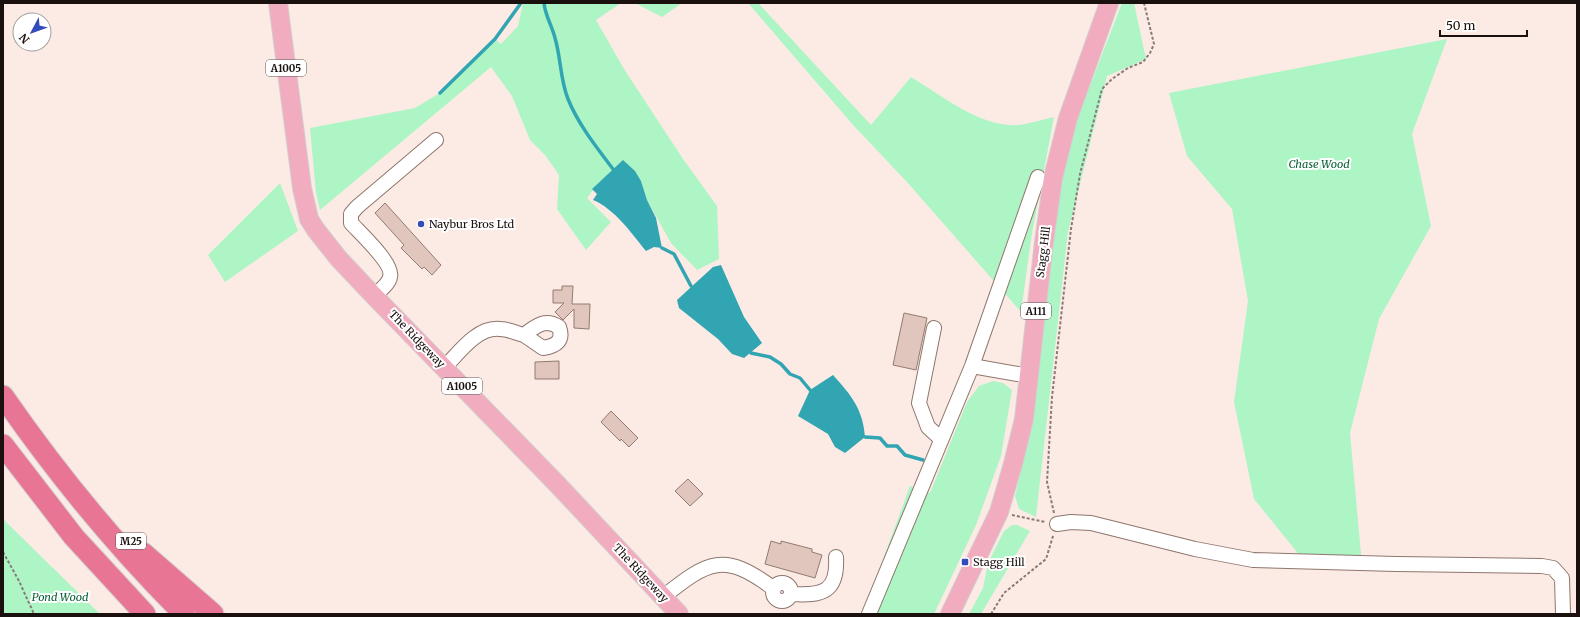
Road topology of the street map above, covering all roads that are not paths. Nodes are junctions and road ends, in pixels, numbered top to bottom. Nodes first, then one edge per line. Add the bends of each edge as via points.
1 (278, 3) edge
2 (1109, 3) edge
3 (436, 140) dead end
4 (1038, 178) dead end
5 (374, 296) junction
6 (934, 328) dead end
7 (524, 335) dead end
8 (972, 366) junction
9 (444, 368) junction
10 (1029, 376) junction
11 (3, 396) edge
12 (941, 439) junction
13 (3, 445) edge
14 (52, 465) junction
15 (1057, 524) road end
16 (74, 536) junction
17 (836, 557) dead end
18 (663, 597) junction
19 (126, 614) edge
20 (145, 614) edge
21 (184, 614) edge
22 (213, 614) edge
23 (679, 614) edge
24 (869, 614) edge
25 (950, 614) edge
26 (1563, 614) edge

1 - 5 main road, The Ridgeway / A1005 via 302,188 309,218 326,243
2 - 10 main road, Stagg Hill / A111 via 1070,111 1053,178
3 - 5 lane via 351,214 351,223 390,266 389,280
4 - 8 lane
5 - 9 main road, The Ridgeway / A1005
6 - 12 lane via 919,403 928,427
7 - 9 lane via 499,328 483,332 471,340
8 - 10 lane
8 - 12 lane
9 - 18 main road, The Ridgeway / A1005
10 - 25 main road, Stagg Hill / A111 via 1024,419 999,512
11 - 14 highway, M25
12 - 24 lane
13 - 16 highway
14 - 21 highway, M25 via 112,538
14 - 22 highway, M25 via 141,552
15 - 26 lane via 1091,523 1253,560 1542,566 1553,568 1562,578
16 - 19 highway
16 - 20 highway
17 - 18 lane via 836,580 817,594 791,594 789,586 784,583 778,584 774,589 755,575 725,565 707,566 692,574
18 - 23 main road, The Ridgeway / A1005

